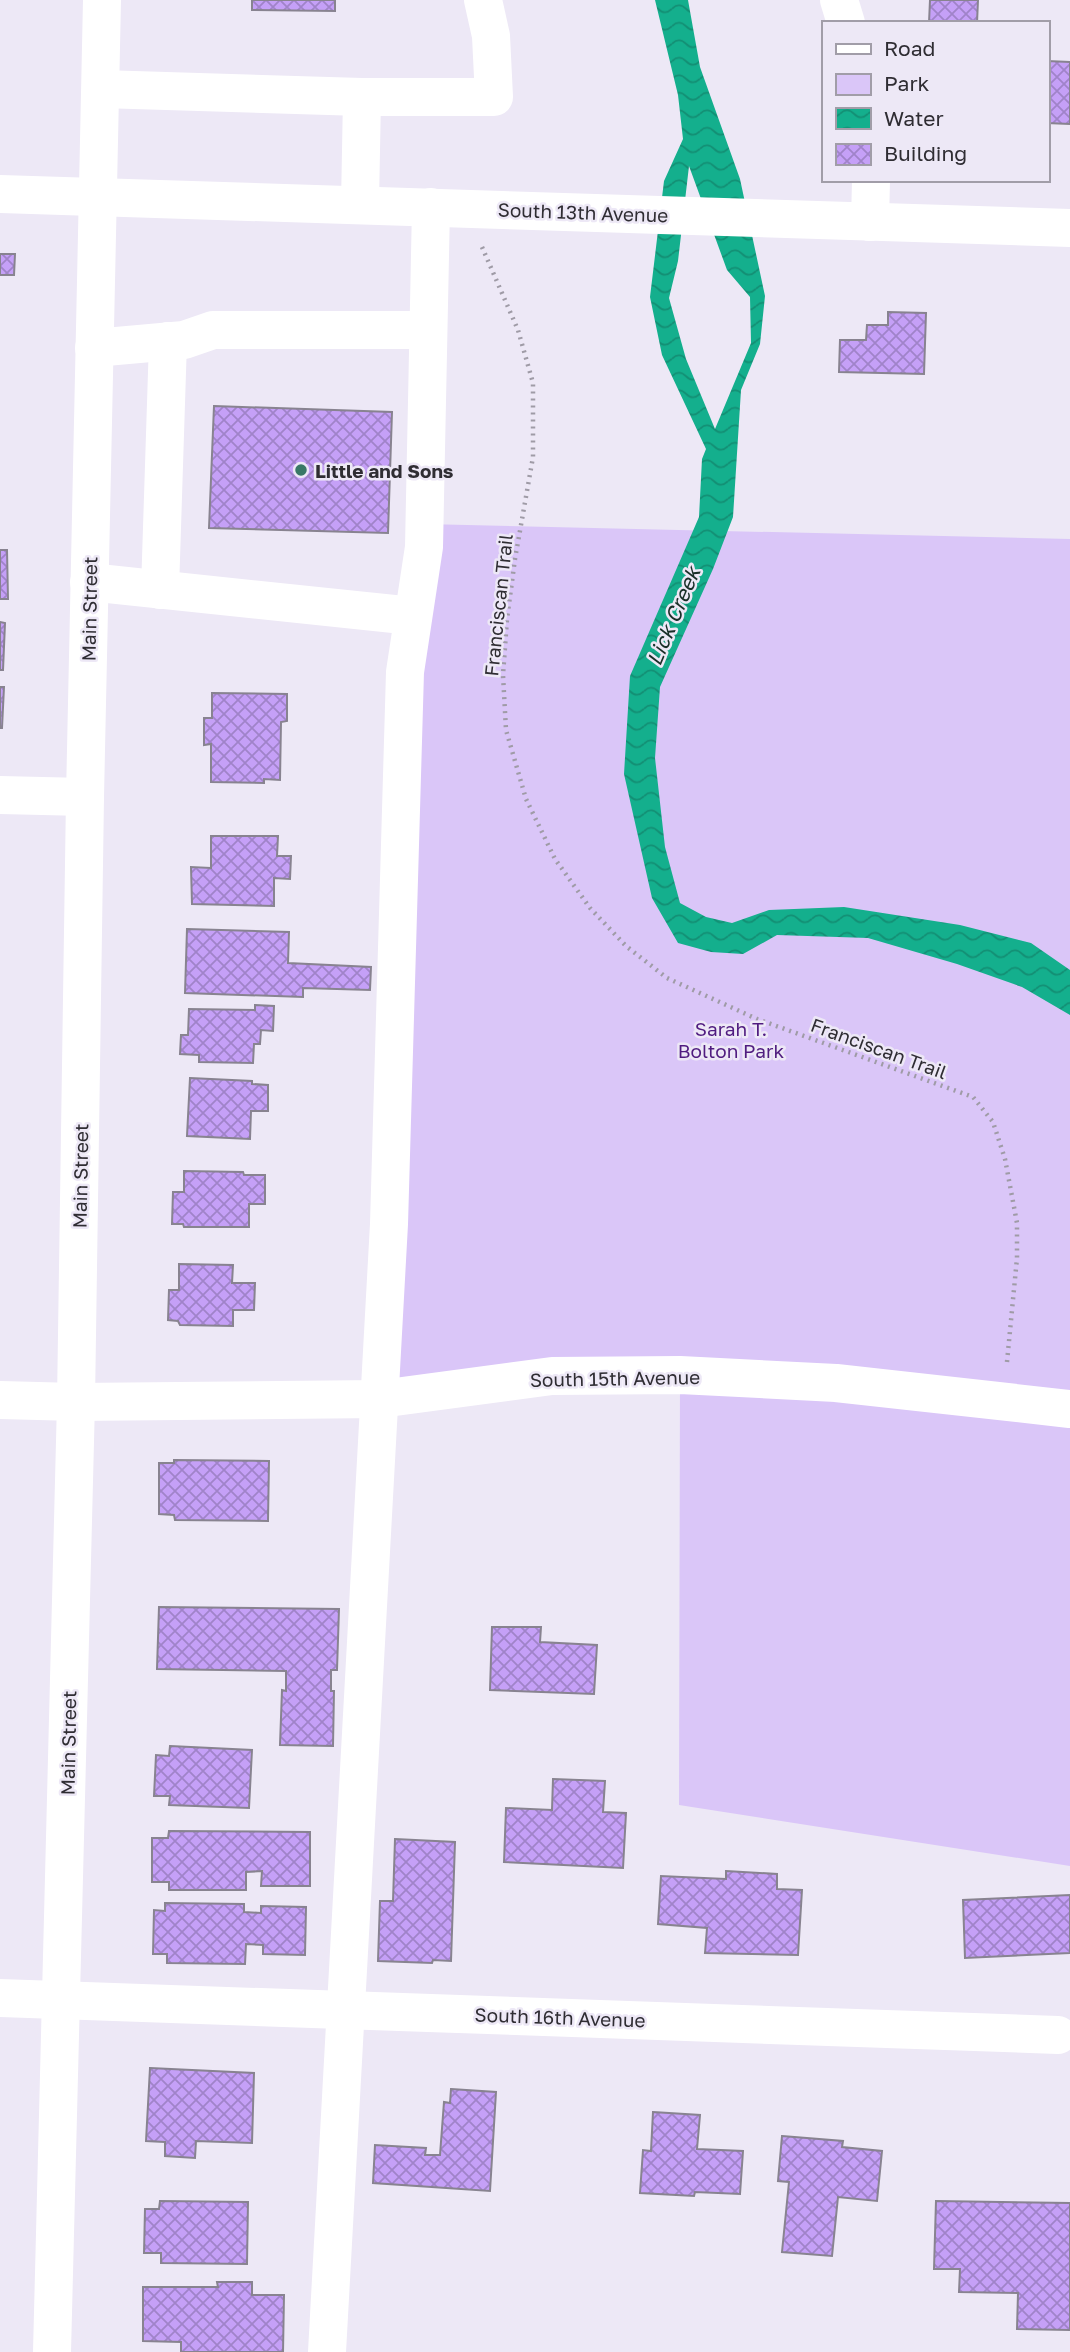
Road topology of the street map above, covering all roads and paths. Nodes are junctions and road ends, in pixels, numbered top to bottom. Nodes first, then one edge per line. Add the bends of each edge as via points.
1 (102, 0) edge
2 (483, 0) edge
3 (839, 0) edge
4 (845, 21) edge
5 (100, 89) junction
6 (362, 97) junction
7 (871, 182) edge
8 (0, 194) edge
9 (97, 197) junction
10 (360, 204) junction
11 (431, 207) junction
12 (870, 222) junction
13 (1070, 228) edge
14 (482, 246) dead end
15 (428, 330) junction
16 (168, 341) junction
17 (94, 348) junction
18 (89, 582) junction
19 (160, 590) junction
20 (413, 616) junction
21 (0, 795) edge
22 (85, 797) junction
23 (1006, 1374) dead end
24 (380, 1399) junction
25 (0, 1400) edge
26 (76, 1402) junction
27 (1070, 1409) edge
28 (0, 1998) edge
29 (62, 1999) junction
30 (346, 2009) junction
31 (1058, 2035) dead end
32 (52, 2352) edge
33 (327, 2352) edge

1 - 5 street, Main Street
2 - 6 street via 491,36 494,97
3 - 4 street
5 - 6 street
5 - 9 street, Main Street
6 - 10 street
7 - 12 street
8 - 9 street, South 13th Avenue
9 - 10 street, South 13th Avenue
9 - 17 street, Main Street
10 - 11 street, South 13th Avenue
11 - 12 street, South 13th Avenue
11 - 15 street
12 - 13 street, South 13th Avenue
14 - 23 path, Franciscan Trail via 518,330 533,383 533,457 510,595 503,675 506,730 532,811 555,859 590,908 626,946 667,978 757,1018 973,1097 993,1122 1017,1223
15 - 16 street via 213,330
15 - 20 street via 424,547
16 - 17 street
16 - 19 street
17 - 18 street, Main Street
18 - 19 street
18 - 22 street, Main Street
19 - 20 street
20 - 24 street via 405,673 390,1211
21 - 22 street
22 - 26 street, Main Street
24 - 26 street, South 15th Avenue
24 - 27 street, South 15th Avenue via 552,1376 706,1376 836,1383
24 - 30 street
25 - 26 street, South 15th Avenue
26 - 29 street, Main Street
28 - 29 street, South 16th Avenue
29 - 30 street, South 16th Avenue
29 - 32 street, Main Street
30 - 31 street, South 16th Avenue
30 - 33 street

